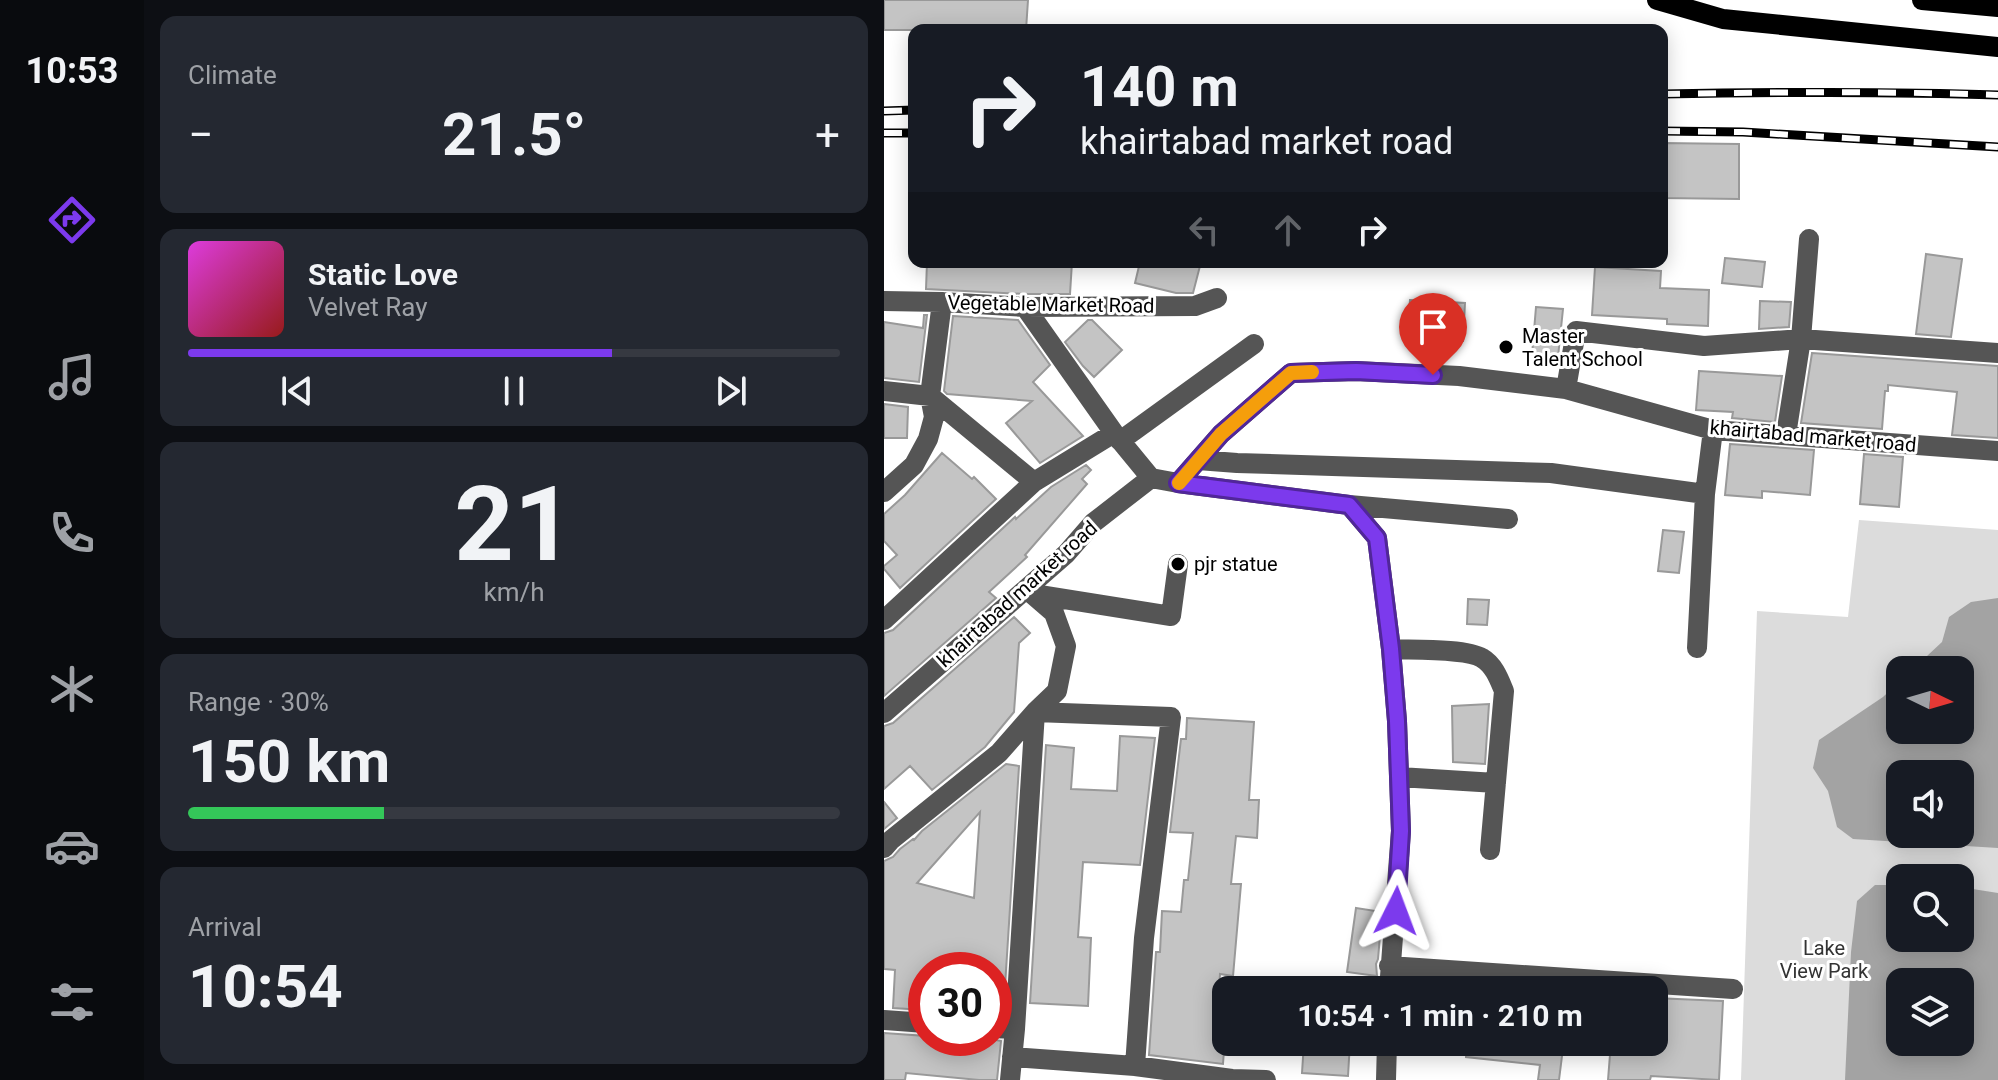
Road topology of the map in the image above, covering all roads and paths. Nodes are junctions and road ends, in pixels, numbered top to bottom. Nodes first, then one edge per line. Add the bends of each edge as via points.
1 (1657, 0) edge
2 (1922, 0) edge
3 (1998, 7) edge
4 (1998, 47) edge
5 (1809, 239) dead end
6 (1217, 298) dead end
7 (884, 301) edge
8 (942, 302) junction
9 (1025, 307) junction
10 (1801, 339) junction
11 (1254, 344) dead end
12 (1998, 353) edge
13 (1566, 389) junction
14 (884, 391) edge
15 (930, 396) junction
16 (1713, 430) junction
17 (1786, 435) junction
18 (1117, 437) junction
19 (1998, 451) edge
20 (1198, 460) junction
21 (1151, 478) junction
22 (1034, 482) junction
23 (1178, 483) junction
24 (884, 492) edge
25 (1705, 494) junction
26 (1349, 505) junction
27 (1508, 519) dead end
28 (1178, 564) dead end
29 (1029, 592) junction
30 (884, 620) edge
31 (1697, 648) dead end
32 (1391, 649) junction
33 (1035, 712) junction
34 (884, 713) edge
35 (1399, 777) junction
36 (1496, 783) junction
37 (884, 848) edge
38 (1490, 850) dead end
39 (1389, 966) junction
40 (1389, 976) edge
41 (1733, 989) dead end
42 (884, 1020) edge
43 (908, 1022) edge
44 (1012, 1029) edge
45 (1015, 1029) junction
46 (1387, 1056) edge
47 (1012, 1057) junction
48 (1135, 1066) junction
49 (1168, 1075) edge
50 (1010, 1080) edge
51 (1266, 1080) edge
52 (1386, 1080) edge

1 - 4 main road via 1723,19
2 - 3 main road
5 - 10 street
6 - 9 street, Vegetable Market Road via 1195,306
7 - 8 street, Vegetable Market Road
8 - 9 street, Vegetable Market Road
8 - 15 street
9 - 18 street
10 - 12 street
10 - 13 street via 1704,346 1576,331
10 - 17 street
11 - 18 street
13 - 16 street, khairtabad market road
13 - 20 street, khairtabad market road via 1459,376 1291,373
14 - 15 street
15 - 22 street
15 - 24 street via 934,417 928,439 914,465
16 - 17 street, khairtabad market road
16 - 25 street
17 - 19 street, khairtabad market road
18 - 21 street
18 - 22 street
20 - 23 street, khairtabad market road
20 - 25 street via 1551,473
21 - 23 street
21 - 29 street, khairtabad market road via 1093,523
22 - 30 street
23 - 26 street
25 - 31 street
26 - 27 street
26 - 32 street via 1377,538
28 - 29 street via 1171,616
29 - 33 street via 1054,613 1066,646 1057,691
29 - 34 street, khairtabad market road
32 - 35 street
32 - 36 street via 1464,653 1481,658 1494,670 1504,691
33 - 37 street via 999,753
33 - 45 street
33 - 48 street via 1171,717 1144,938
35 - 36 street
35 - 39 street via 1401,831
36 - 38 street
39 - 40 street
39 - 41 street
42 - 43 street
44 - 45 street
45 - 47 street
46 - 52 street
47 - 48 street
47 - 50 street
48 - 49 street
49 - 51 street

